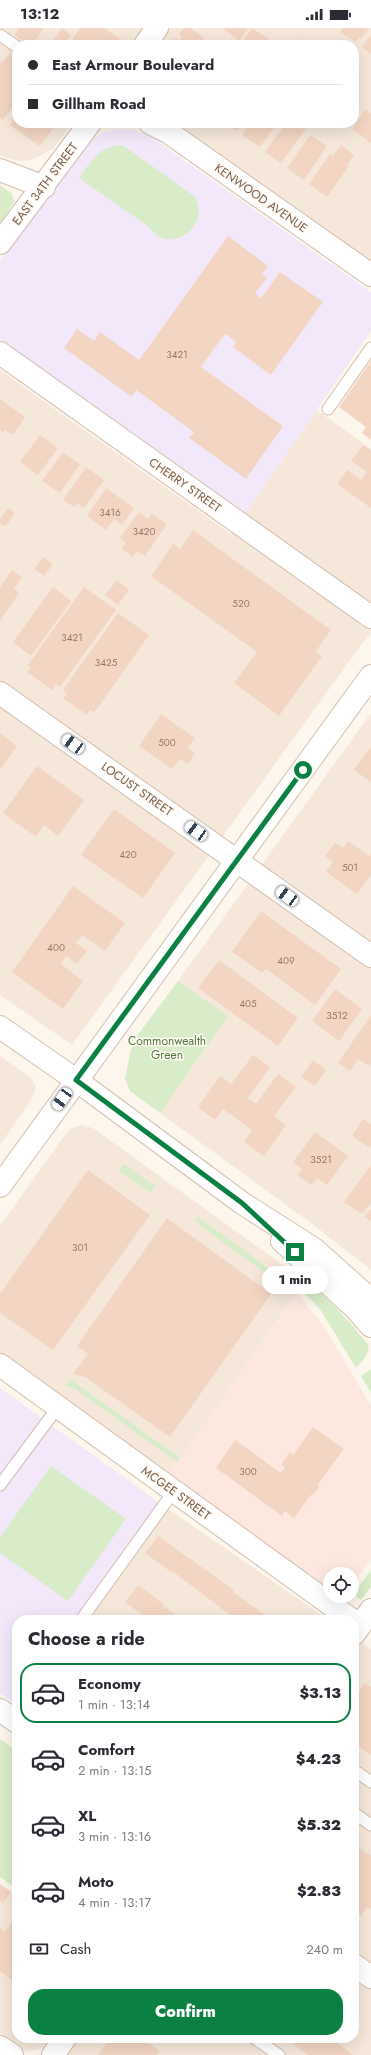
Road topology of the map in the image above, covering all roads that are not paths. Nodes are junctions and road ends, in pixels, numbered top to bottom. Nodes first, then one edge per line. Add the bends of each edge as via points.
1 (157, 28) edge
2 (0, 35) edge
3 (149, 40) edge
4 (12, 43) edge
5 (86, 128) edge
6 (160, 128) edge
7 (0, 170) edge
8 (44, 186) junction
9 (0, 244) edge
10 (371, 275) edge
11 (371, 348) edge
12 (0, 353) edge
13 (328, 409) dead end
14 (371, 617) edge
15 (371, 676) edge
16 (0, 693) edge
17 (237, 860) junction
18 (371, 956) edge
19 (0, 1027) edge
20 (76, 1080) junction
21 (0, 1186) edge
22 (242, 1203) junction
23 (371, 1300) edge
24 (371, 1326) edge
25 (0, 1365) edge
26 (58, 1407) junction
27 (0, 1485) edge
28 (174, 1491) junction
29 (85, 1615) edge
30 (347, 1615) edge
31 (359, 1774) edge
32 (371, 1782) edge
33 (359, 1817) edge
34 (371, 1825) edge
35 (359, 1969) edge
36 (371, 1977) edge
37 (61, 2043) edge
38 (261, 2043) edge
39 (0, 2046) edge
40 (12, 2055) edge
41 (53, 2055) edge
42 (279, 2055) edge

1 - 3 street
2 - 4 lane
5 - 8 street, EAST 34TH STREET
6 - 10 street, KENWOOD AVENUE
7 - 8 street
8 - 9 street, EAST 34TH STREET
11 - 13 lane
12 - 14 street, CHERRY STREET
15 - 17 street
16 - 17 street, LOCUST STREET
17 - 18 street, LOCUST STREET
17 - 20 street
19 - 20 street
20 - 21 street
20 - 22 street
22 - 23 street via 314,1249
22 - 24 street
25 - 26 street, MCGEE STREET
26 - 27 lane
26 - 28 street, MCGEE STREET
28 - 29 lane
28 - 30 street, MCGEE STREET
31 - 32 lane
33 - 34 lane
35 - 36 street
37 - 41 street
38 - 42 lane
39 - 40 street

